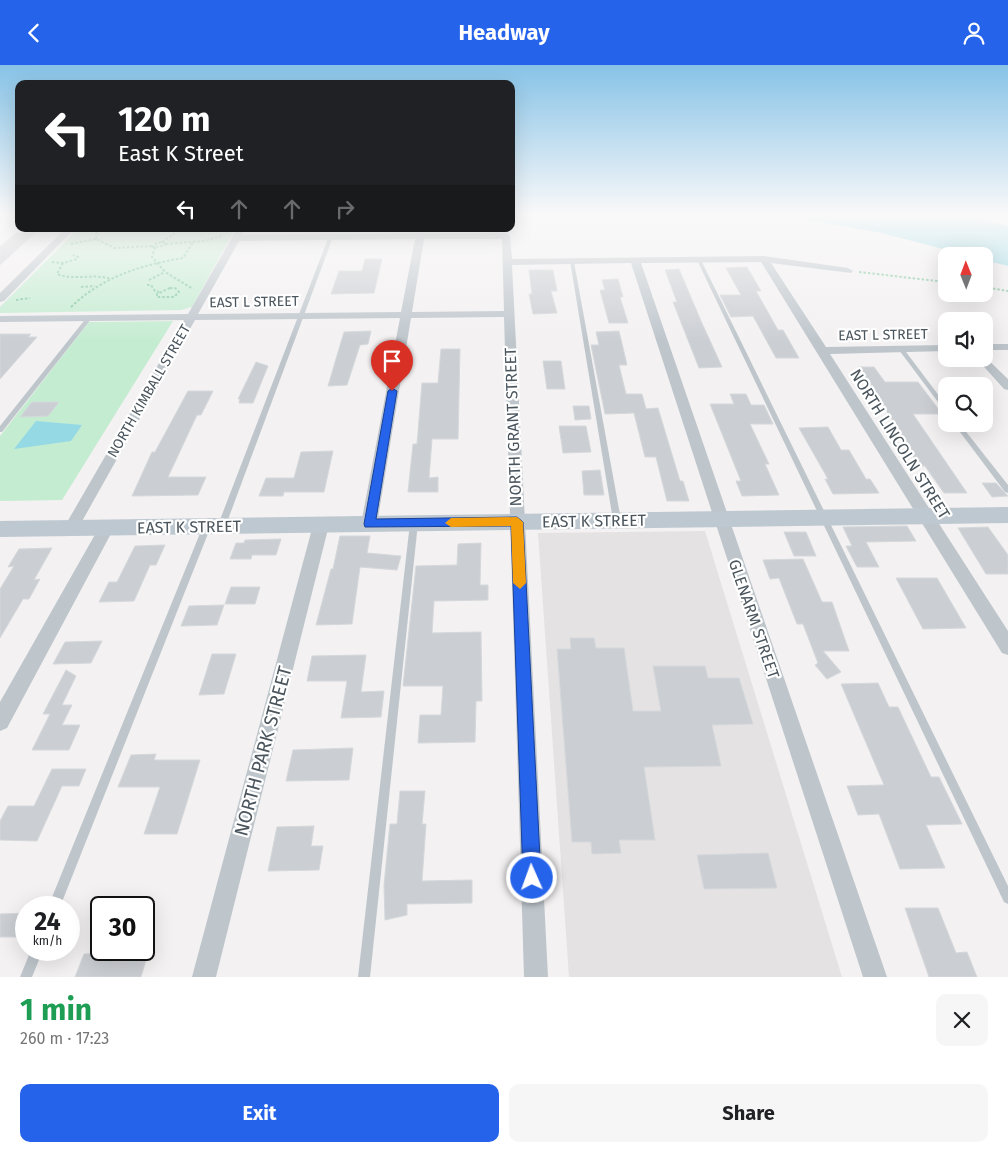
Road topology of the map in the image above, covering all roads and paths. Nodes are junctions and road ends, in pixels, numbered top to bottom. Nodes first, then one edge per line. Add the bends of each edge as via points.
1 (41, 258) edge
2 (78, 258) edge
3 (152, 258) edge
4 (183, 258) edge
5 (223, 258) edge
6 (323, 258) edge
7 (416, 258) edge
8 (507, 258) edge
9 (764, 259) junction
10 (699, 260) junction
11 (49, 261) dead end
12 (635, 261) junction
13 (572, 262) junction
14 (63, 263) junction
15 (156, 263) junction
16 (507, 263) junction
17 (128, 268) dead end
18 (848, 271) joint
19 (128, 273) junction
20 (163, 273) junction
21 (111, 279) junction
22 (149, 280) dead end
23 (182, 281) junction
24 (938, 281) edge
25 (147, 285) dead end
26 (96, 286) junction
27 (81, 287) dead end
28 (173, 288) junction
29 (993, 288) edge
30 (196, 291) dead end
31 (1008, 291) edge
32 (159, 292) junction
33 (30, 298) dead end
34 (0, 299) edge
35 (11, 300) dead end
36 (68, 310) dead end
37 (509, 314) junction
38 (406, 315) junction
39 (301, 317) junction
40 (89, 318) junction
41 (191, 318) junction
42 (0, 319) edge
43 (993, 347) edge
44 (1008, 347) edge
45 (938, 348) edge
46 (901, 349) junction
47 (821, 351) junction
48 (991, 367) edge
49 (1008, 385) edge
50 (938, 398) edge
51 (0, 429) edge
52 (963, 432) edge
53 (1008, 490) edge
54 (1008, 515) edge
55 (926, 516) junction
56 (824, 517) junction
57 (721, 519) junction
58 (617, 521) junction
59 (517, 522) junction
60 (414, 523) junction
61 (370, 524) junction
62 (321, 525) junction
63 (214, 526) junction
64 (70, 528) junction
65 (106, 528) junction
66 (0, 529) edge
67 (1008, 647) edge
68 (0, 721) edge
69 (59, 896) edge
70 (1008, 898) edge
71 (33, 961) edge
72 (26, 977) edge
73 (204, 977) edge
74 (364, 977) edge
75 (536, 977) edge
76 (875, 977) edge

1 - 34 street
2 - 14 path
3 - 15 path
4 - 15 path
5 - 41 street, NORTH KIMBALL STREET
6 - 39 lane
7 - 38 street
8 - 16 street, NORTH GRANT STREET
9 - 10 street
9 - 18 street
9 - 47 street, NORTH LINCOLN STREET
10 - 12 street
10 - 56 lane
11 - 14 path
12 - 13 street
12 - 57 street, GLENARM STREET
13 - 16 street
13 - 58 lane
14 - 21 path via 56,274
15 - 19 path
15 - 20 path
16 - 37 street, NORTH GRANT STREET
17 - 19 path
18 - 24 path
19 - 21 path
20 - 22 path
20 - 23 path
21 - 26 path
23 - 28 path
23 - 30 path
25 - 32 path
26 - 27 path
26 - 36 path
28 - 32 path
28 - 32 path via 179,292 174,297 157,297
29 - 31 path
33 - 35 path
37 - 38 street, EAST L STREET
37 - 59 street, NORTH GRANT STREET
38 - 39 street, EAST L STREET
38 - 61 street
39 - 41 street, EAST L STREET
39 - 63 lane
40 - 41 street, EAST L STREET
40 - 42 street, EAST L STREET
40 - 51 lane
41 - 64 street, NORTH KIMBALL STREET
43 - 44 street
45 - 46 street, EAST L STREET
46 - 47 street, EAST L STREET
46 - 50 lane
47 - 55 street, NORTH LINCOLN STREET
48 - 49 street
52 - 53 lane
54 - 55 street, EAST K STREET
55 - 56 street, EAST K STREET
55 - 67 street, NORTH LINCOLN STREET
56 - 57 street, EAST K STREET
56 - 70 lane
57 - 58 street, EAST K STREET
57 - 76 street, GLENARM STREET
58 - 59 street, EAST K STREET
59 - 60 street, EAST K STREET
59 - 75 street, NORTH GRANT STREET
60 - 61 street, EAST K STREET
60 - 74 lane
61 - 62 street, EAST K STREET
62 - 63 street, EAST K STREET
62 - 73 street, NORTH PARK STREET
63 - 65 street, EAST K STREET
63 - 69 lane
64 - 65 street, EAST K STREET
64 - 66 street, EAST K STREET
65 - 68 street
71 - 72 lane

